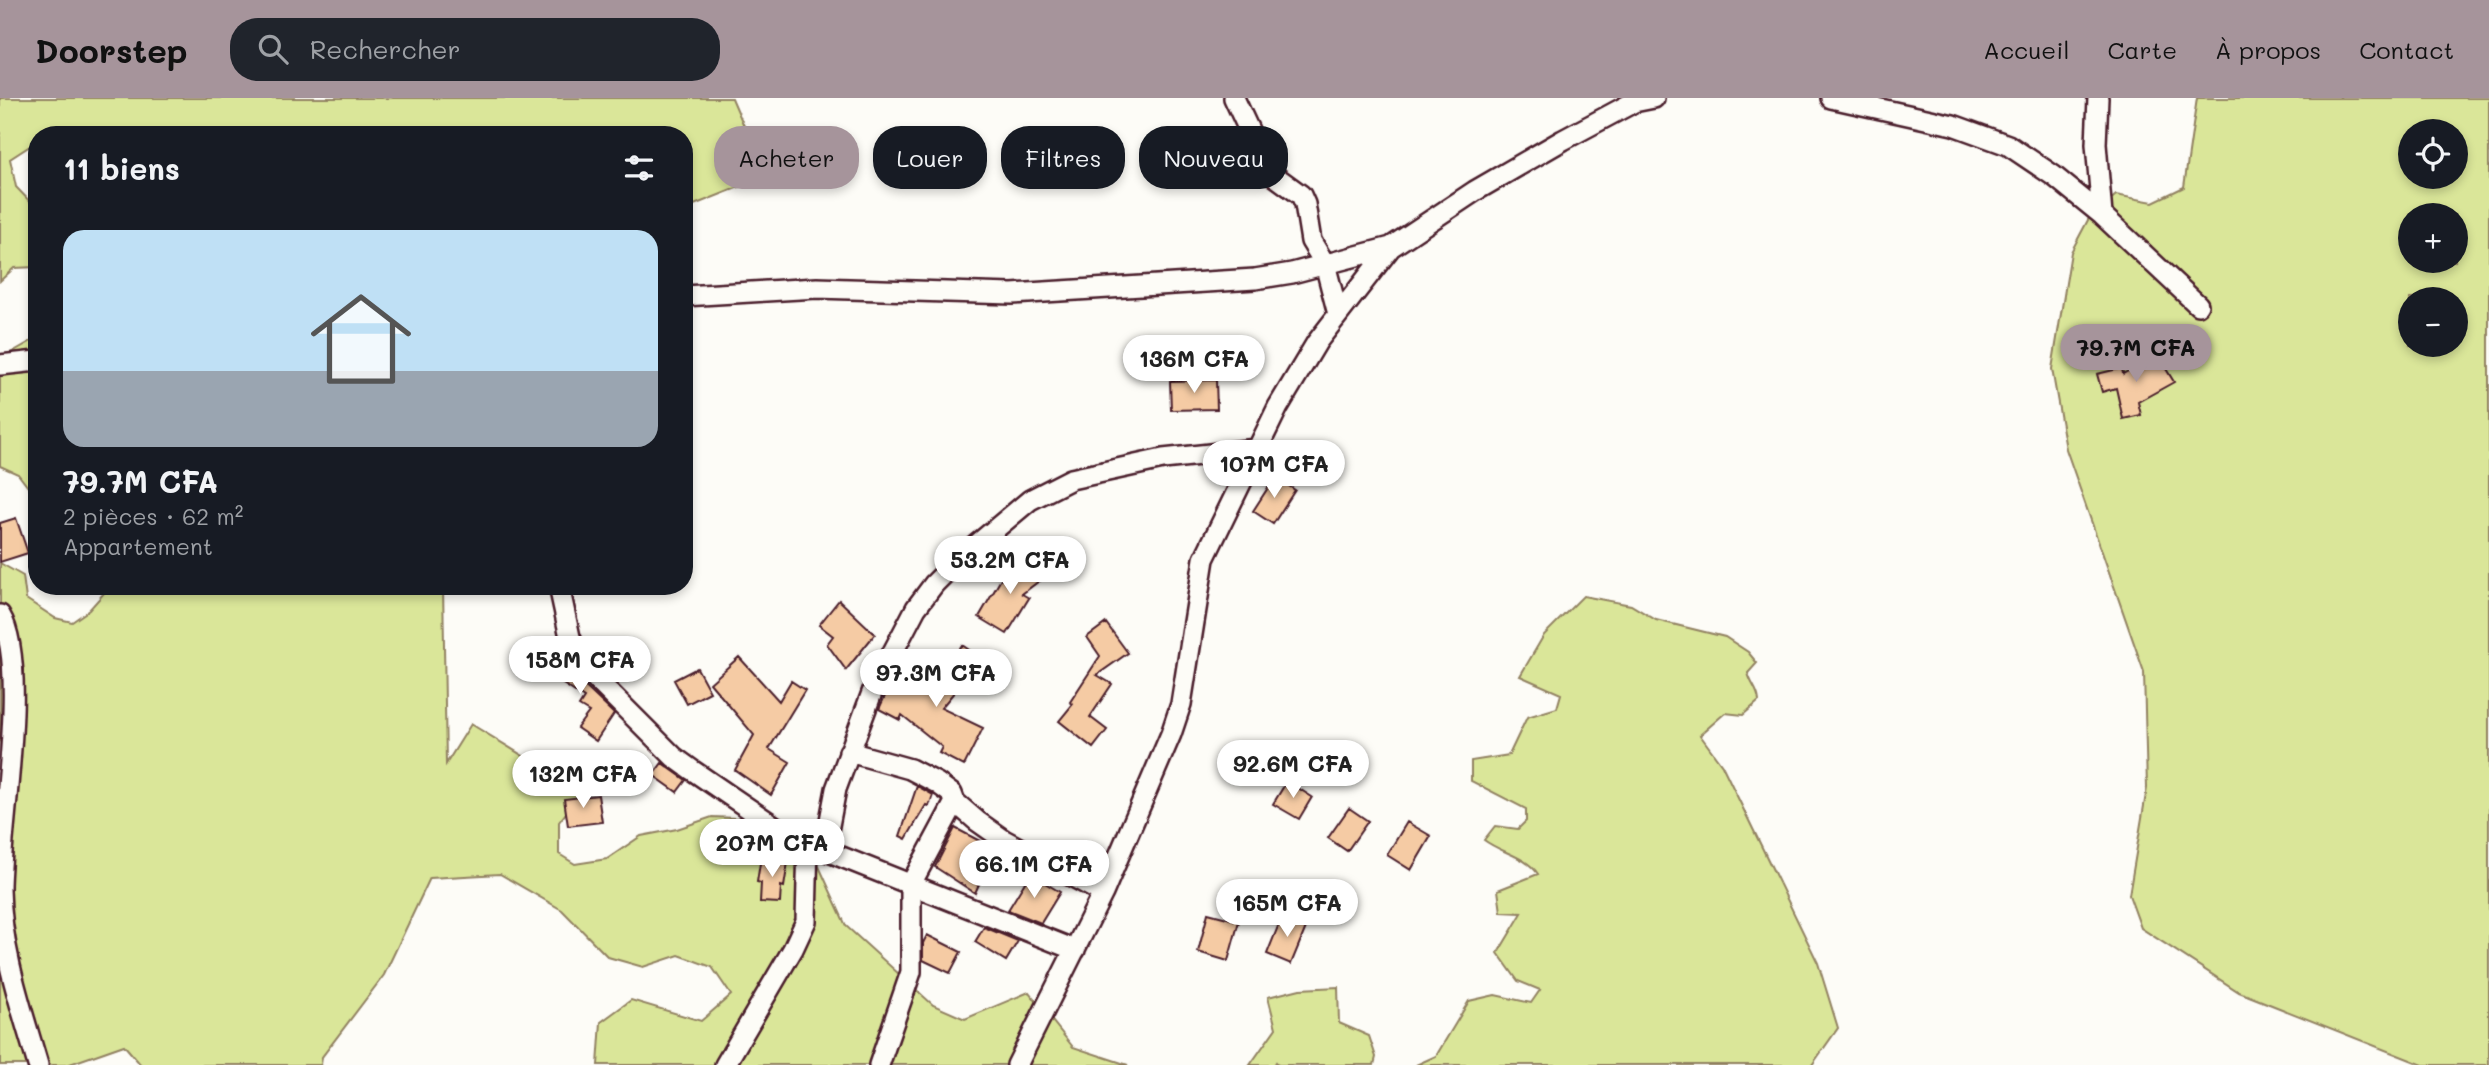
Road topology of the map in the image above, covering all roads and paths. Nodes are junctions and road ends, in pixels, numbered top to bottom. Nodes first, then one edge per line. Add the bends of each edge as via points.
1 (1234, 98) edge
2 (1654, 98) edge
3 (1831, 98) edge
4 (2098, 98) edge
5 (2102, 215) junction
6 (1391, 247) junction
7 (1325, 264) junction
8 (693, 295) edge
9 (2198, 305) dead end
10 (1338, 314) junction
11 (28, 362) edge
12 (0, 365) edge
13 (1257, 449) junction
14 (561, 595) edge
15 (0, 615) edge
16 (849, 752) junction
17 (955, 802) junction
18 (808, 842) junction
19 (911, 884) junction
20 (1103, 893) junction
21 (1075, 950) junction
22 (38, 1065) edge
23 (725, 1065) edge
24 (879, 1065) edge
25 (1017, 1065) edge

1 - 7 street via 1268,171 1301,195 1306,204 1311,241
2 - 6 street via 1634,102 1563,140
3 - 5 street via 1953,125 2008,145
4 - 5 street via 2095,144
5 - 9 street
6 - 7 street
6 - 10 street
7 - 8 street via 1255,279 1012,294 817,288
7 - 10 street
10 - 13 street via 1278,407
11 - 12 street
13 - 16 street via 1163,459 1093,473 1030,500 956,562 916,608 873,690
13 - 20 street via 1204,559 1181,704
14 - 18 street via 578,656 674,757 789,836
15 - 22 street via 11,649 12,713 0,888 2,930
16 - 17 street via 910,769 944,788
16 - 18 street via 832,803 827,836
17 - 19 street
17 - 20 street via 1004,840
18 - 19 street
18 - 23 street via 806,921
19 - 21 street
19 - 24 street via 911,972
20 - 21 street
21 - 25 street

